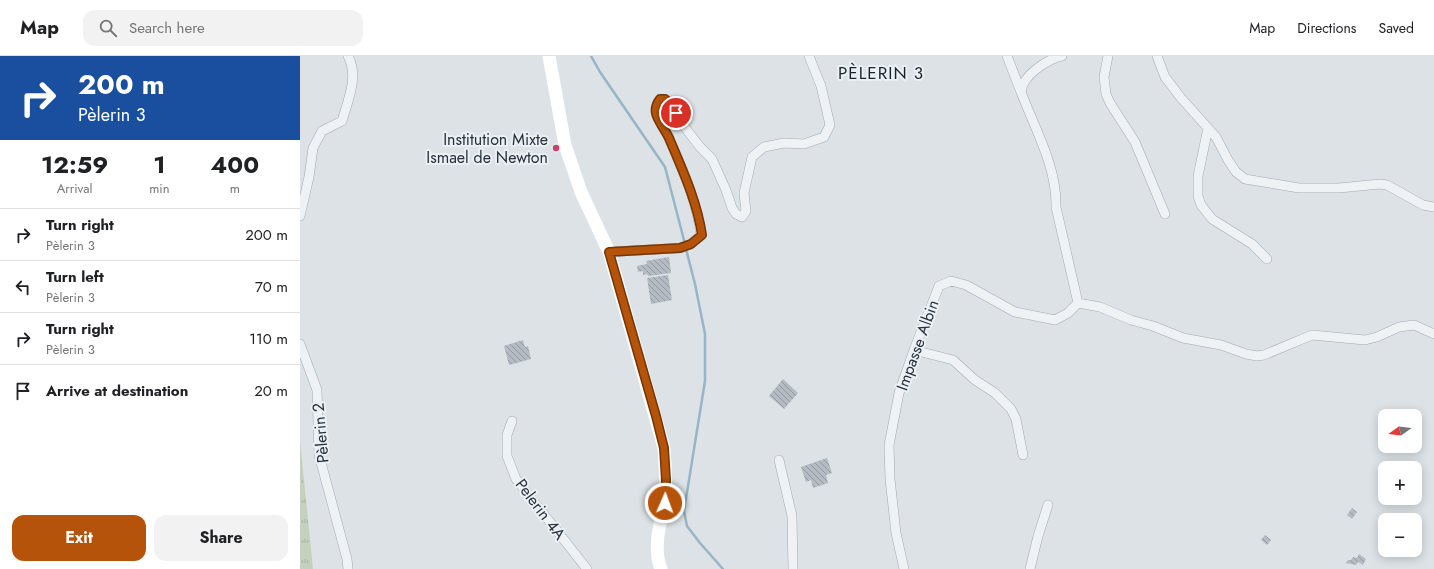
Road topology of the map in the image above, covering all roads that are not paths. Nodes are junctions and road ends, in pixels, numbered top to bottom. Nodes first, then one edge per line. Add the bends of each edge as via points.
1 (348, 56) edge
2 (549, 56) edge
3 (809, 56) edge
4 (1007, 56) edge
5 (1058, 56) edge
6 (1108, 56) edge
7 (1158, 56) edge
8 (1021, 92) junction
9 (1208, 128) junction
10 (1434, 207) edge
11 (1166, 214) dead end
12 (300, 216) edge
13 (609, 252) junction
14 (1267, 259) dead end
15 (1078, 302) junction
16 (1434, 334) edge
17 (300, 344) edge
18 (914, 350) junction
19 (512, 421) dead end
20 (1023, 455) dead end
21 (779, 460) dead end
22 (1048, 505) dead end
23 (348, 569) edge
24 (587, 569) edge
25 (661, 569) edge
26 (793, 569) edge
27 (904, 569) edge
28 (1030, 569) edge

1 - 12 street via 353,82 342,121 322,131 313,148
2 - 13 main road via 565,145 581,192
3 - 13 street via 821,86 830,125 824,137 804,144 764,147 752,157 744,193 746,211 742,217 732,208 712,159 680,121 672,105 665,99 660,99 656,114 674,152 699,218 702,235 691,244 680,248
4 - 8 street
5 - 8 street via 1027,78
6 - 11 street via 1104,77 1106,94 1135,142
7 - 9 street via 1165,77
8 - 15 street via 1052,174 1056,207
9 - 10 street via 1236,172 1245,179 1299,188 1387,185 1423,205
9 - 14 street via 1198,176 1198,196 1201,205 1212,219 1252,244
13 - 25 main road via 664,448 665,503 657,547
15 - 16 street via 1100,307 1183,338 1221,345 1257,356 1312,334 1365,340 1399,327 1414,325
15 - 18 street, Impasse Albin via 1068,313 1055,320 1015,312 966,285 951,282 939,286
17 - 23 street, Pèlerin 2 via 317,390 319,455
18 - 20 street via 953,360 975,380 995,393 1016,419
18 - 27 street, Impasse Albin via 899,394 889,446 890,479
19 - 24 street, Pelerin 4A via 507,435 507,456 516,479
21 - 26 street via 792,516
22 - 28 street

